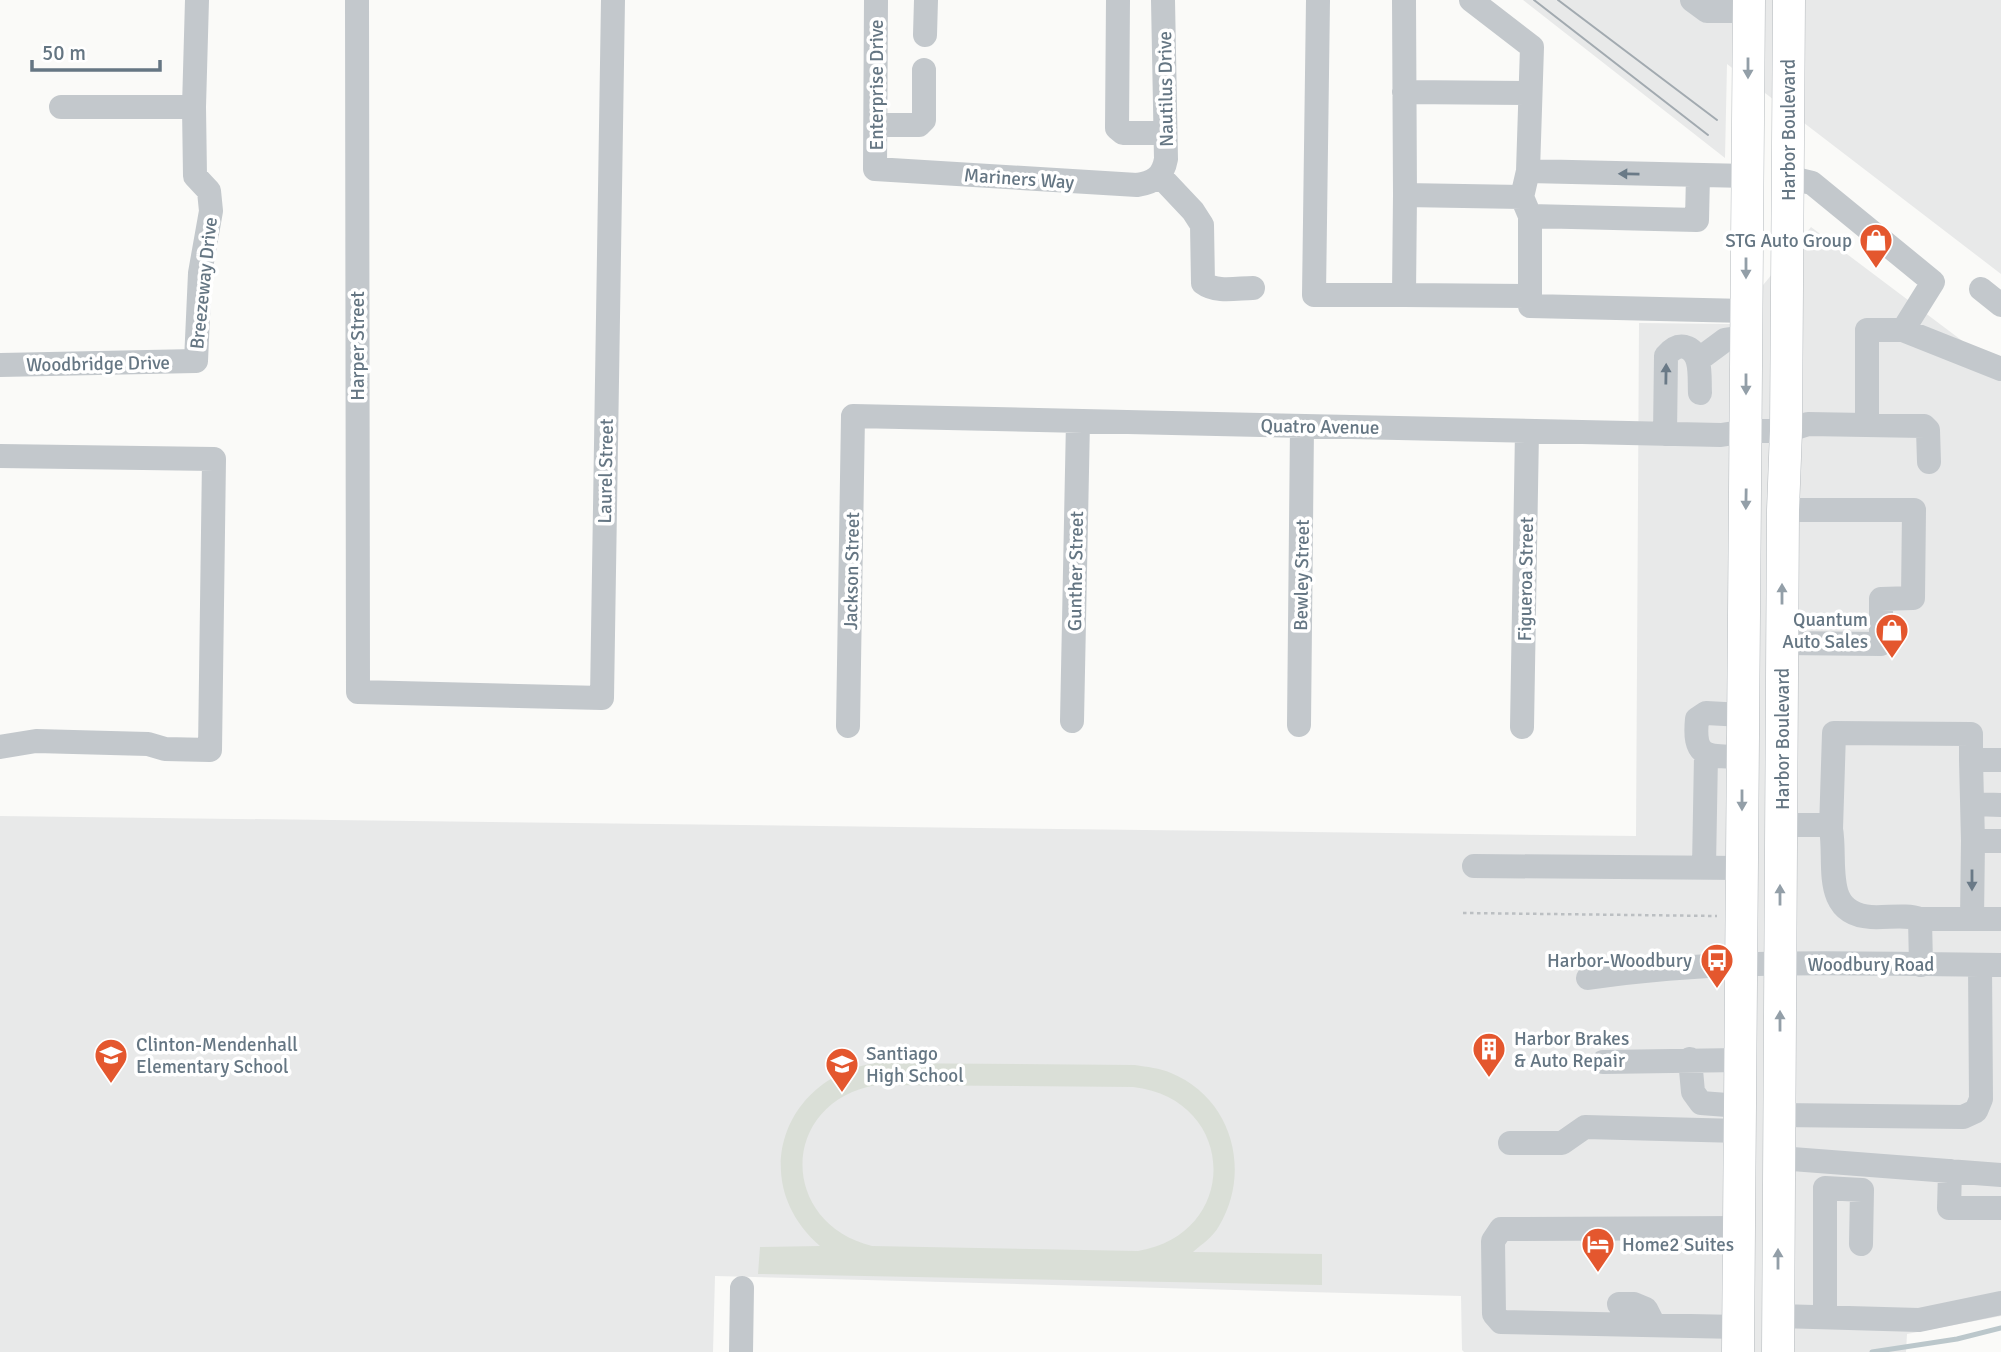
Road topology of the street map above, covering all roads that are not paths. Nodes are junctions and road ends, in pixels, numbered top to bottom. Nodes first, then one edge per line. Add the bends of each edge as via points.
1 (197, 0) edge
2 (357, 0) edge
3 (613, 0) edge
4 (876, 0) edge
5 (926, 0) edge
6 (1118, 0) edge
7 (1163, 0) edge
8 (1318, 0) edge
9 (1404, 0) edge
10 (1471, 0) edge
11 (1692, 0) edge
12 (1789, 0) edge
13 (1749, 5) edge
14 (925, 35) dead end
15 (924, 70) dead end
16 (1404, 92) junction
17 (1531, 93) junction
18 (61, 107) dead end
19 (194, 107) junction
20 (876, 125) junction
21 (1166, 133) junction
22 (876, 169) joint
23 (1528, 171) junction
24 (1698, 175) junction
25 (1160, 176) junction
26 (1747, 176) junction
27 (1787, 177) junction
28 (1405, 195) junction
29 (1526, 207) junction
30 (1253, 288) dead end
31 (1981, 289) dead end
32 (1404, 295) junction
33 (1530, 296) junction
34 (2001, 305) edge
35 (1746, 324) junction
36 (1903, 330) junction
37 (1786, 337) junction
38 (1698, 360) junction
39 (196, 361) joint
40 (0, 365) edge
41 (2001, 369) edge
42 (853, 416) joint
43 (1078, 421) junction
44 (1867, 425) junction
45 (1302, 426) junction
46 (1527, 431) junction
47 (1746, 431) junction
48 (1786, 431) junction
49 (1665, 434) junction
50 (1699, 435) junction
51 (0, 456) edge
52 (1929, 461) dead end
53 (1783, 510) junction
54 (1782, 643) junction
55 (358, 692) joint
56 (1743, 715) junction
57 (1072, 721) dead end
58 (1299, 725) dead end
59 (848, 726) dead end
60 (1522, 727) dead end
61 (0, 747) edge
62 (1706, 755) junction
63 (1742, 757) junction
64 (1971, 760) junction
65 (2001, 760) edge
66 (1972, 804) junction
67 (2001, 805) edge
68 (1781, 825) junction
69 (1831, 829) junction
70 (1973, 841) junction
71 (2001, 841) edge
72 (1474, 866) dead end
73 (1704, 867) junction
74 (1742, 868) junction
75 (1920, 919) junction
76 (1972, 919) junction
77 (2001, 919) edge
78 (1741, 963) junction
79 (1780, 964) junction
80 (1921, 965) junction
81 (1991, 965) edge
82 (1588, 978) dead end
83 (1690, 1059) junction
84 (1741, 1060) junction
85 (1603, 1062) dead end
86 (1779, 1115) junction
87 (1740, 1118) junction
88 (1510, 1143) dead end
89 (1779, 1158) junction
90 (1950, 1171) junction
91 (2001, 1175) edge
92 (2001, 1208) edge
93 (1739, 1228) junction
94 (1861, 1244) dead end
95 (742, 1288) dead end
96 (2001, 1303) edge
97 (1778, 1315) junction
98 (1825, 1317) junction
99 (1587, 1324) junction
100 (1654, 1325) junction
101 (1738, 1340) edge
102 (741, 1352) edge
103 (1778, 1352) edge

1 - 19 street, Breezeway Drive
2 - 55 street, Harper Street
3 - 55 street, Laurel Street via 602,698
4 - 20 street, Enterprise Drive
5 - 14 street
6 - 21 street via 1117,128 1123,133
7 - 21 street, Nautilus Drive
8 - 32 street via 1314,295
9 - 16 street
10 - 17 street via 1532,47
11 - 13 street via 1707,11
12 - 27 main road, Harbor Boulevard
13 -> 26 main road, Harbor Boulevard
15 - 20 street via 924,120 919,125
16 - 17 street
16 - 28 street
17 - 23 street
18 - 19 street
19 - 39 street, Breezeway Drive via 195,176 209,191 211,211 200,273
20 - 22 street, Enterprise Drive
21 - 25 street, Nautilus Drive via 1166,159
22 - 25 street, Mariners Way via 1137,185
24 -> 23 street
23 - 29 street
24 - 26 street
24 - 29 street via 1697,220
25 - 30 street via 1202,225 1203,282 1218,289
26 - 27 main road
26 -> 35 main road, Harbor Boulevard
27 - 36 street via 1812,183 1933,282
27 - 37 main road, Harbor Boulevard
28 - 29 street
28 - 32 street
29 - 33 street
31 - 34 street
32 - 33 street
33 - 35 street via 1530,306
35 - 37 main road
35 - 38 street
35 -> 47 main road, Harbor Boulevard
36 - 41 street
36 - 44 street via 1867,330
37 - 48 main road, Harbor Boulevard
49 -> 38 street via 1666,356 1684,346
38 - 50 street
39 - 40 street, Woodbridge Drive
42 - 43 street, Quatro Avenue
42 - 59 street, Jackson Street
43 - 45 street, Quatro Avenue
43 - 57 street, Gunther Street
44 - 48 street, Quatro Avenue via 1808,424
44 - 52 street, Quatro Avenue via 1924,426
45 - 46 street, Quatro Avenue
45 - 58 street, Bewley Street
46 - 49 street, Quatro Avenue
46 - 60 street, Figueroa Street
47 - 48 street, Quatro Avenue
47 - 50 street, Quatro Avenue
47 -> 56 main road, Harbor Boulevard
48 - 53 main road, Harbor Boulevard
49 - 50 street, Quatro Avenue
51 - 61 street via 214,459 210,750 36,741
54 -> 53 main road, Harbor Boulevard
53 - 54 street via 1914,510 1913,598 1881,599 1881,644
54 - 68 main road, Harbor Boulevard
56 - 62 street via 1706,713 1697,719 1695,736 1699,750
56 - 63 main road, Harbor Boulevard
62 - 63 street
62 - 73 street
63 -> 74 main road, Harbor Boulevard
64 - 65 street
64 - 66 street
64 - 69 street via 1971,734 1834,733
66 - 67 street
66 - 70 street
68 - 69 street via 1825,825
79 -> 68 main road, Harbor Boulevard
69 - 75 street via 1832,874 1844,906 1867,917
70 - 71 street
70 -> 76 street
72 - 73 street
73 - 74 street
74 - 78 main road, Harbor Boulevard
75 - 76 street
75 - 80 street
76 - 77 street
78 - 79 street, Woodbury Road
78 - 82 street, Woodbury Road
78 - 84 main road, Harbor Boulevard
79 - 80 street, Woodbury Road
86 -> 79 main road, Harbor Boulevard
80 - 81 street, Woodbury Road
81 - 86 street via 1976,1111 1963,1117
83 - 84 street
83 - 85 street
83 - 87 street via 1693,1091 1701,1103
84 - 87 main road, Harbor Boulevard
86 - 89 main road, Harbor Boulevard
87 - 88 street via 1585,1127 1562,1143
87 - 93 main road, Harbor Boulevard
89 - 90 street
97 -> 89 main road, Harbor Boulevard
90 - 91 street
90 - 92 street via 1949,1208
93 - 99 street via 1501,1229 1493,1241 1494,1314 1501,1322
93 - 101 main road, Harbor Boulevard
94 - 98 street via 1861,1190 1825,1188
95 - 102 street
96 - 98 street via 1919,1320
97 - 98 street
97 - 103 main road, Harbor Boulevard
99 - 100 street
99 - 100 street via 1594,1307 1634,1304 1646,1309
100 - 101 street

